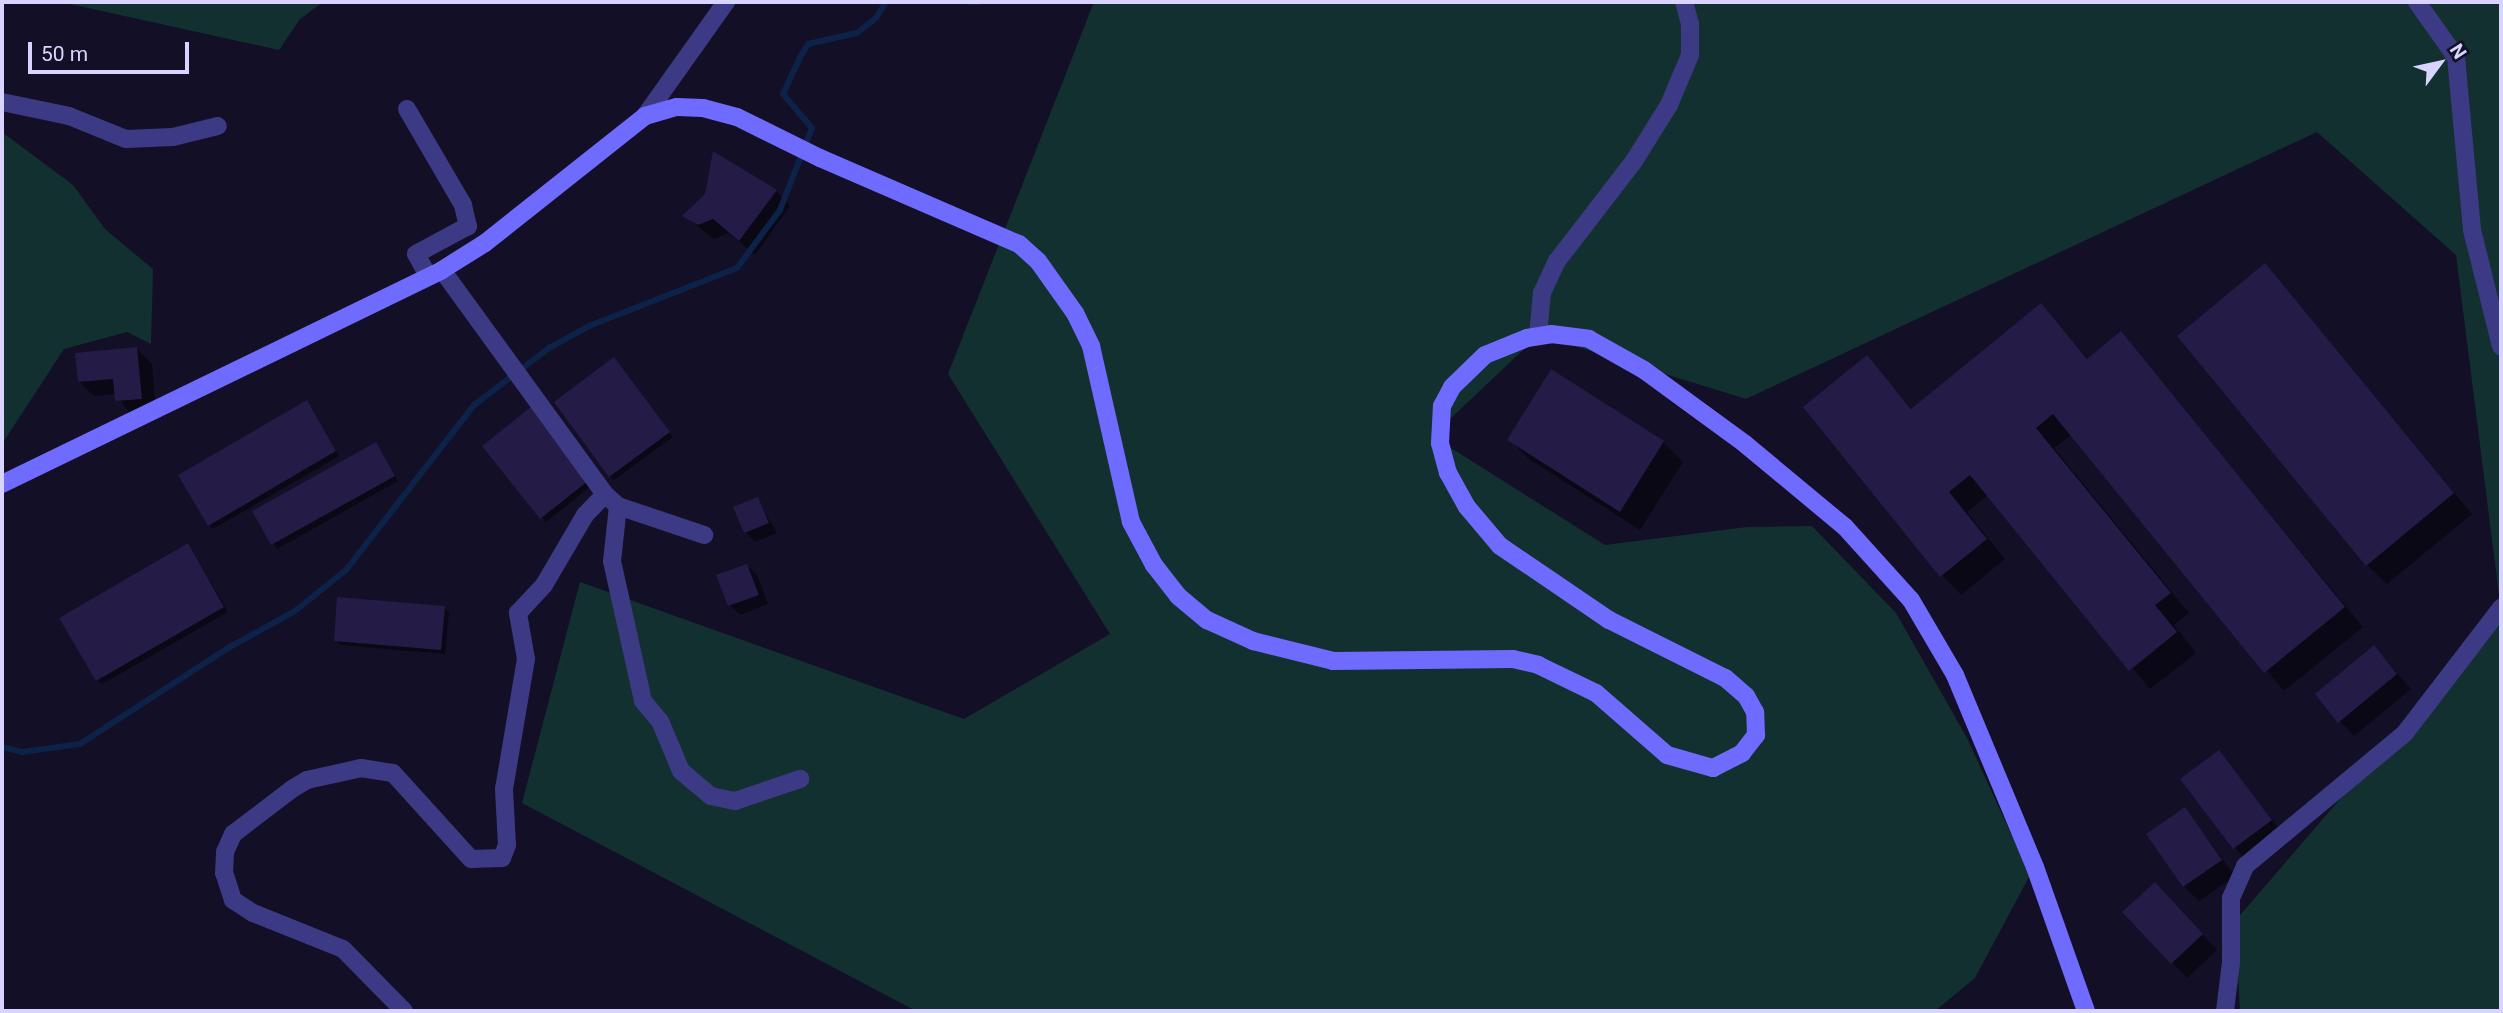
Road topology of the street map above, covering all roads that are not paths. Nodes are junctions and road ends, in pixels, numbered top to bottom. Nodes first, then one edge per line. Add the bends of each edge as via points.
1 (726, 2) edge
2 (1684, 2) edge
3 (2417, 2) edge
4 (2, 102) edge
5 (407, 109) dead end
6 (645, 116) junction
7 (218, 126) dead end
8 (435, 273) junction
9 (1538, 335) junction
10 (2501, 346) edge
11 (2, 484) edge
12 (611, 500) junction
13 (704, 535) dead end
14 (2501, 608) edge
15 (800, 779) dead end
16 (404, 1011) edge
17 (2085, 1011) edge
18 (2225, 1011) edge

1 - 6 street
2 - 9 street via 1690,55 1674,92 1634,160 1557,261 1542,293
3 - 10 street via 2456,57 2472,230
4 - 7 street via 69,116 126,139 173,137
5 - 8 street via 463,205 468,226 416,254
6 - 8 street via 485,243
6 - 9 street via 677,107 737,117 790,145 1018,244 1038,261 1075,313 1091,346 1131,523 1178,596 1207,620 1254,640 1333,661 1513,659 1538,665 1596,693 1667,755 1713,768 1742,753 1756,734 1755,712 1746,696 1725,678 1609,620 1500,546 1467,507 1448,472 1440,443 1442,405 1452,387 1485,355
8 - 11 street
8 - 12 street
9 - 17 street via 1589,339 1644,370 1745,444 1886,566 1955,675 2035,867
12 - 13 street
12 - 15 street via 612,561 643,701 660,721 681,771 710,796 735,802
12 - 16 street via 584,516 544,585 518,612 526,659 506,777 507,845 502,858 471,859 393,773 361,768 307,780 292,789 233,834 225,852 224,873 233,900 253,913 343,949
14 - 18 street via 2405,733 2245,866 2231,898

